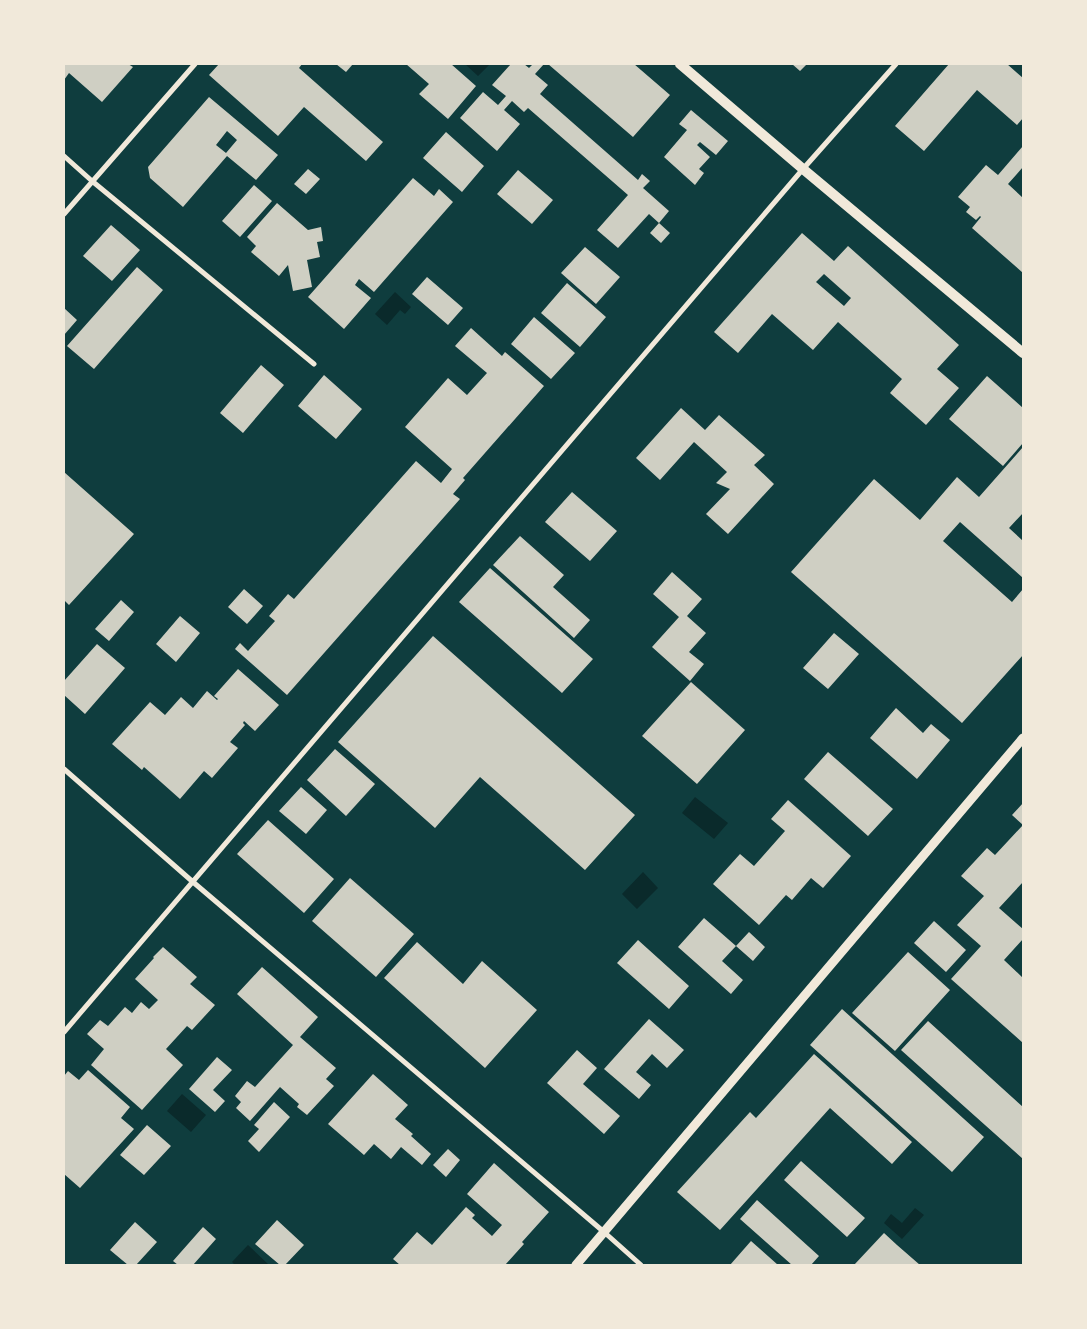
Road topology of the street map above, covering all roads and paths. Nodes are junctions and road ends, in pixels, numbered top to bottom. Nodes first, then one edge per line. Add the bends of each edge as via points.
1 (195, 64) edge
2 (680, 64) edge
3 (896, 64) edge
4 (64, 156) edge
5 (803, 169) junction
6 (92, 181) junction
7 (64, 214) edge
8 (1023, 353) edge
9 (314, 364) dead end
10 (1023, 738) edge
11 (64, 769) edge
12 (193, 882) junction
13 (64, 1032) edge
14 (604, 1232) junction
15 (576, 1265) edge
16 (641, 1265) edge

1 - 6 street
2 - 5 main road
3 - 5 street
4 - 6 street
5 - 8 main road
5 - 12 street
6 - 7 street
6 - 9 street
10 - 14 street
11 - 12 street
12 - 13 street
12 - 14 street
14 - 15 street
14 - 16 street

